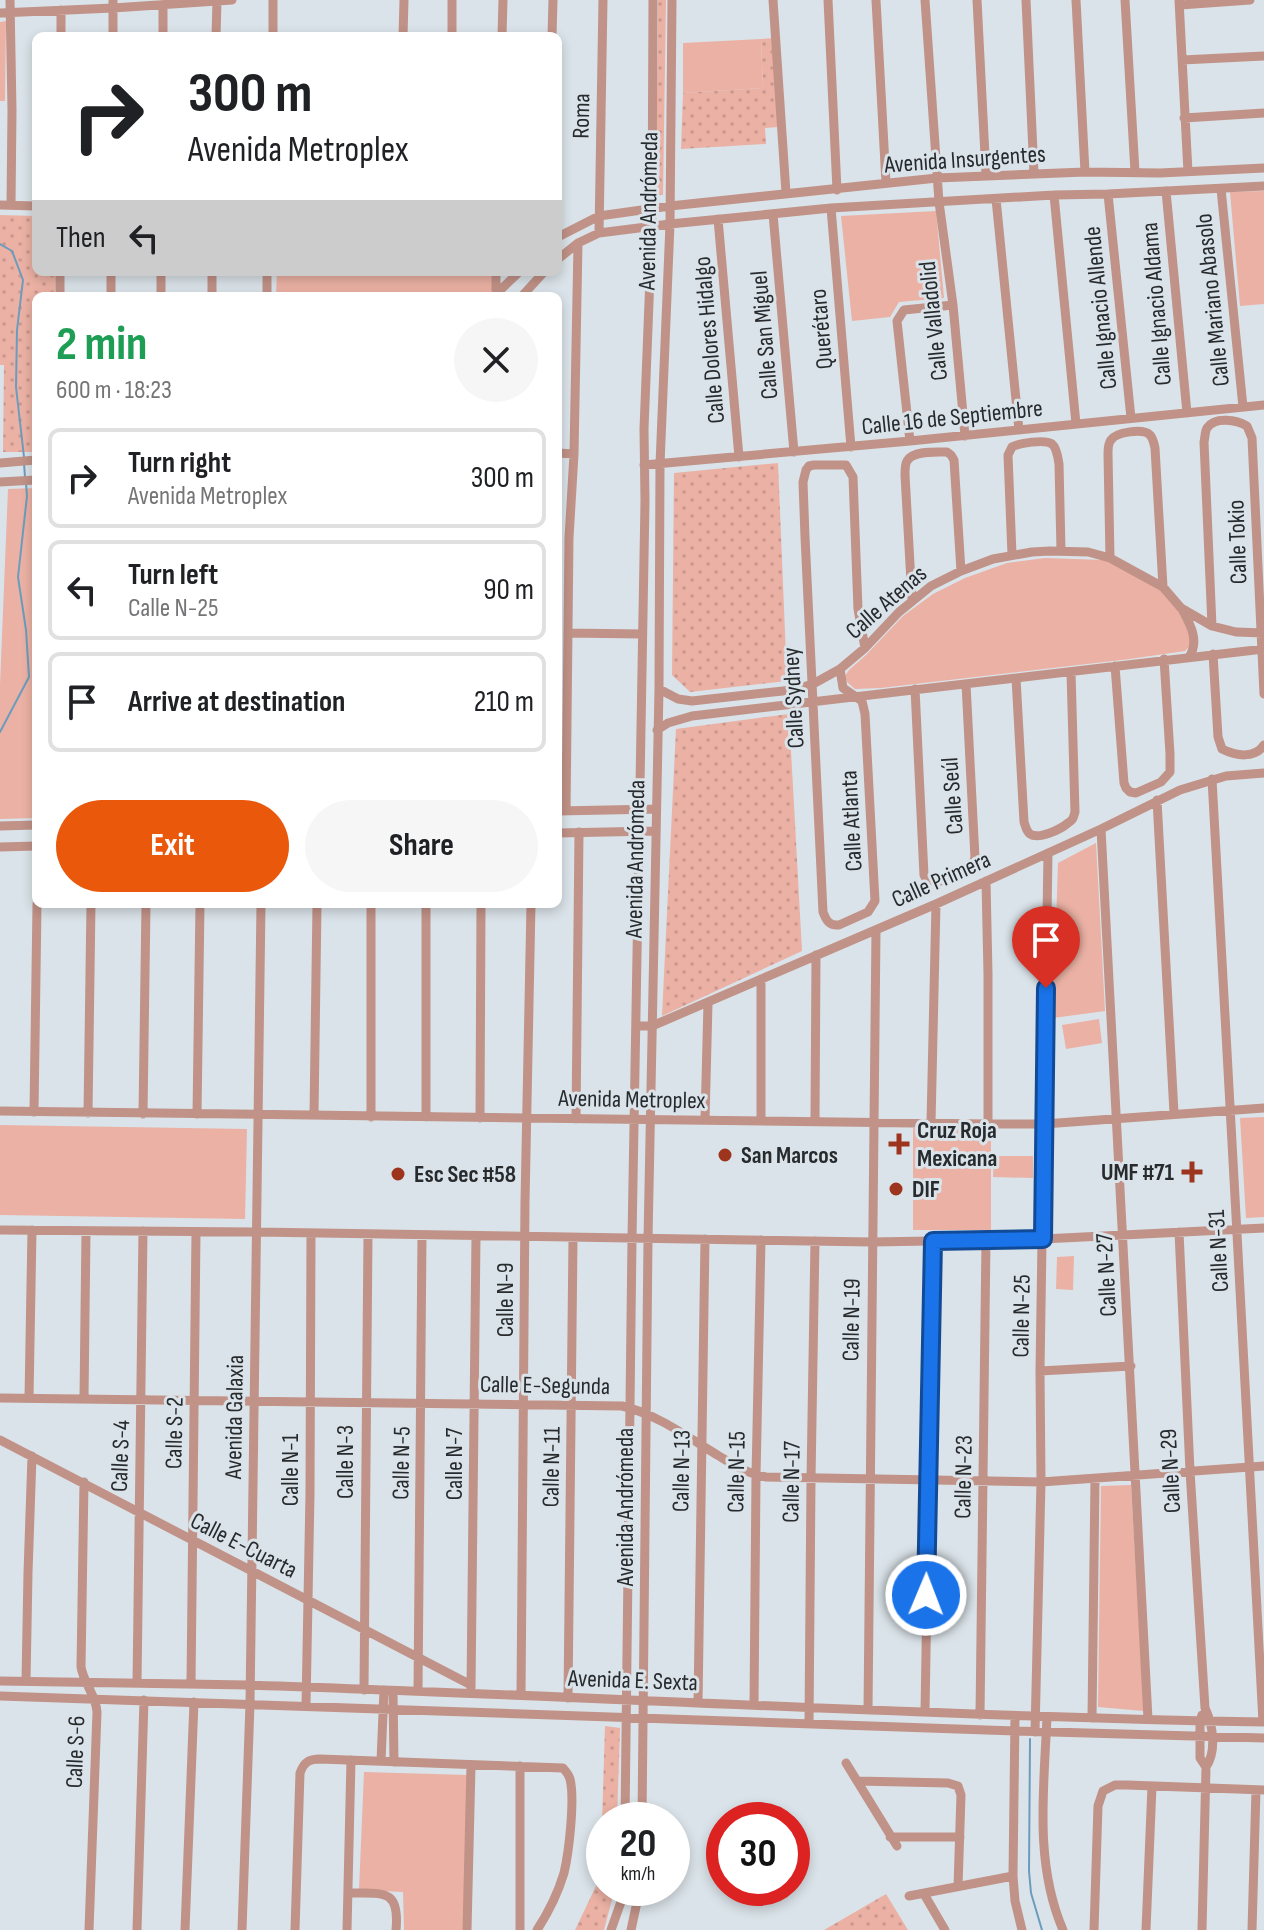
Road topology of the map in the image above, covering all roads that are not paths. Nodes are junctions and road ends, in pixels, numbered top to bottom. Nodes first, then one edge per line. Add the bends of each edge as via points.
1 (10, 0) edge
2 (232, 0) edge
3 (273, 0) edge
4 (404, 0) edge
5 (452, 0) edge
6 (503, 0) edge
7 (553, 0) edge
8 (603, 0) edge
9 (653, 0) edge
10 (672, 0) edge
11 (773, 0) edge
12 (828, 0) edge
13 (876, 0) edge
14 (925, 0) edge
15 (977, 0) edge
16 (1026, 0) edge
17 (1076, 0) edge
18 (1125, 0) edge
19 (1250, 0) edge
20 (217, 1) edge
21 (1180, 2) edge
22 (113, 4) edge
23 (163, 5) junction
24 (61, 10) junction
25 (5, 12) edge
26 (61, 32) edge
27 (113, 32) edge
28 (163, 32) edge
29 (216, 32) edge
30 (273, 32) edge
31 (403, 32) edge
32 (452, 32) edge
33 (502, 32) edge
34 (552, 32) edge
35 (1264, 56) edge
36 (1182, 60) junction
37 (0, 109) edge
38 (12, 110) junction
39 (1264, 113) edge
40 (1184, 118) junction
41 (1264, 168) edge
42 (1085, 172) junction
43 (1135, 172) junction
44 (1188, 172) junction
45 (1034, 174) junction
46 (986, 175) junction
47 (937, 178) junction
48 (886, 183) junction
49 (1264, 186) edge
50 (1221, 189) junction
51 (837, 190) junction
52 (1166, 191) junction
53 (786, 193) junction
54 (1108, 194) junction
55 (1054, 195) junction
56 (996, 199) junction
57 (939, 202) junction
58 (0, 205) edge
59 (11, 205) junction
60 (32, 206) edge
61 (670, 206) junction
62 (652, 208) junction
63 (831, 208) junction
64 (773, 214) junction
65 (599, 216) junction
66 (718, 219) junction
67 (670, 224) junction
68 (652, 226) junction
69 (599, 233) junction
70 (562, 235) edge
71 (578, 243) junction
72 (562, 256) edge
73 (515, 276) edge
74 (541, 276) edge
75 (498, 292) edge
76 (528, 292) edge
77 (953, 305) junction
78 (1264, 405) edge
79 (1243, 407) junction
80 (1187, 413) junction
81 (1131, 418) junction
82 (1076, 424) junction
83 (1019, 430) junction
84 (965, 436) junction
85 (910, 441) junction
86 (851, 447) junction
87 (794, 452) junction
88 (562, 453) edge
89 (574, 454) junction
90 (739, 457) junction
91 (32, 460) edge
92 (4, 463) edge
93 (660, 464) junction
94 (644, 465) junction
95 (32, 480) edge
96 (4, 482) edge
97 (562, 537) edge
98 (569, 538) junction
99 (1061, 550) junction
100 (1012, 555) junction
101 (1110, 558) junction
102 (961, 571) junction
103 (1163, 587) junction
104 (912, 600) junction
105 (1181, 608) junction
106 (1212, 626) junction
107 (568, 633) junction
108 (1262, 633) edge
109 (642, 634) junction
110 (865, 648) junction
111 (1263, 649) edge
112 (1213, 654) junction
113 (1189, 657) junction
114 (1164, 659) junction
115 (1115, 666) junction
116 (840, 669) junction
117 (1071, 672) junction
118 (1016, 678) junction
119 (813, 684) junction
120 (966, 684) junction
121 (659, 689) junction
122 (915, 689) junction
123 (764, 694) junction
124 (1264, 694) edge
125 (858, 697) junction
126 (814, 702) junction
127 (766, 707) junction
128 (657, 730) junction
129 (1264, 745) edge
130 (562, 755) edge
131 (1264, 773) edge
132 (1212, 779) junction
133 (1157, 800) junction
134 (640, 809) junction
135 (656, 809) junction
136 (562, 811) edge
137 (32, 825) edge
138 (0, 826) edge
139 (1101, 829) junction
140 (655, 831) junction
141 (579, 832) junction
142 (639, 832) junction
143 (562, 833) edge
144 (32, 846) edge
145 (0, 847) edge
146 (1048, 853) junction
147 (986, 881) junction
148 (936, 904) junction
149 (37, 908) edge
150 (91, 908) edge
151 (146, 908) edge
152 (200, 908) edge
153 (261, 908) edge
154 (317, 908) edge
155 (371, 908) edge
156 (426, 908) edge
157 (481, 908) edge
158 (531, 908) edge
159 (839, 925) joint
160 (876, 930) junction
161 (816, 955) junction
162 (761, 979) junction
163 (708, 1003) junction
164 (636, 1026) junction
165 (652, 1026) junction
166 (1264, 1108) edge
167 (1232, 1110) junction
168 (0, 1111) edge
169 (34, 1112) junction
170 (88, 1113) junction
171 (1174, 1113) junction
172 (143, 1114) junction
173 (197, 1114) junction
174 (257, 1115) junction
175 (314, 1115) junction
176 (371, 1117) junction
177 (426, 1117) junction
178 (480, 1118) junction
179 (527, 1118) junction
180 (1117, 1118) junction
181 (576, 1119) junction
182 (635, 1119) junction
183 (650, 1119) junction
184 (705, 1120) junction
185 (761, 1121) junction
186 (815, 1121) junction
187 (873, 1123) junction
188 (931, 1123) junction
189 (988, 1124) junction
190 (1044, 1124) junction
191 (1264, 1228) edge
192 (0, 1230) edge
193 (32, 1230) junction
194 (1237, 1230) junction
195 (86, 1231) junction
196 (143, 1231) junction
197 (196, 1232) junction
198 (257, 1232) junction
199 (1179, 1232) junction
200 (311, 1234) junction
201 (368, 1234) junction
202 (422, 1235) junction
203 (1124, 1235) junction
204 (476, 1236) junction
205 (526, 1236) junction
206 (573, 1238) junction
207 (632, 1239) junction
208 (648, 1239) junction
209 (705, 1239) junction
210 (1043, 1239) junction
211 (761, 1240) junction
212 (986, 1240) junction
213 (815, 1241) junction
214 (933, 1241) junction
215 (872, 1242) junction
216 (1131, 1366) junction
217 (1040, 1371) junction
218 (0, 1398) edge
219 (29, 1398) junction
220 (84, 1399) junction
221 (142, 1400) junction
222 (195, 1401) junction
223 (255, 1402) junction
224 (311, 1403) junction
225 (365, 1403) junction
226 (422, 1403) junction
227 (475, 1404) junction
228 (525, 1404) junction
229 (572, 1405) junction
230 (631, 1408) junction
231 (645, 1413) junction
232 (0, 1440) edge
233 (701, 1445) junction
234 (32, 1456) junction
235 (1264, 1466) edge
236 (1248, 1467) junction
237 (1190, 1471) junction
238 (1136, 1474) junction
239 (756, 1476) junction
240 (811, 1479) junction
241 (870, 1479) junction
242 (1095, 1479) junction
243 (929, 1480) junction
244 (983, 1481) junction
245 (84, 1482) junction
246 (1041, 1482) junction
247 (138, 1511) junction
248 (193, 1541) junction
249 (252, 1571) junction
250 (308, 1601) junction
251 (364, 1630) junction
252 (418, 1658) junction
253 (0, 1681) edge
254 (26, 1681) junction
255 (84, 1681) junction
256 (137, 1683) junction
257 (191, 1684) junction
258 (251, 1685) junction
259 (307, 1688) junction
260 (471, 1689) junction
261 (364, 1690) junction
262 (389, 1690) junction
263 (418, 1691) junction
264 (521, 1695) junction
265 (0, 1696) edge
266 (568, 1698) junction
267 (95, 1699) junction
268 (144, 1700) junction
269 (627, 1700) junction
270 (643, 1701) junction
271 (194, 1702) junction
272 (698, 1703) junction
273 (250, 1704) junction
274 (754, 1705) junction
275 (306, 1706) junction
276 (810, 1707) junction
277 (388, 1709) junction
278 (868, 1710) junction
279 (925, 1712) junction
280 (980, 1715) junction
281 (1015, 1716) junction
282 (626, 1717) junction
283 (1035, 1717) junction
284 (1047, 1717) junction
285 (643, 1718) junction
286 (1092, 1718) junction
287 (1148, 1719) junction
288 (1206, 1721) junction
289 (1264, 1722) edge
290 (809, 1724) junction
291 (1015, 1731) junction
292 (1040, 1732) junction
293 (1200, 1736) junction
294 (1212, 1737) junction
295 (1264, 1738) edge
296 (351, 1760) junction
297 (381, 1761) junction
298 (394, 1762) junction
299 (846, 1763) dead end
300 (471, 1766) junction
301 (520, 1766) junction
302 (1206, 1767) junction
303 (857, 1781) junction
304 (1152, 1786) junction
305 (1206, 1789) junction
306 (1260, 1790) edge
307 (625, 1802) edge
308 (642, 1802) edge
309 (890, 1837) junction
310 (960, 1837) junction
311 (897, 1846) dead end
312 (1013, 1876) junction
313 (958, 1886) junction
314 (348, 1893) junction
315 (924, 1894) junction
316 (909, 1896) dead end
317 (620, 1906) edge
318 (636, 1906) edge
319 (89, 1930) edge
320 (137, 1930) edge
321 (185, 1930) edge
322 (242, 1930) edge
323 (295, 1930) edge
324 (347, 1930) edge
325 (396, 1930) edge
326 (467, 1930) edge
327 (520, 1930) edge
328 (537, 1930) edge
329 (611, 1930) edge
330 (631, 1930) edge
331 (945, 1930) edge
332 (1022, 1930) edge
333 (1063, 1930) edge
334 (1094, 1930) edge
335 (1146, 1930) edge
336 (1202, 1930) edge
337 (1252, 1930) edge

1 - 25 street
2 - 20 street
3 - 30 street
4 - 31 street
5 - 32 street
6 - 33 street
7 - 34 street
8 - 65 street, Roma
9 - 62 street, Avenida Andrómeda
10 - 61 street, Avenida Andrómeda
11 - 53 street
12 - 51 street
13 - 48 street
14 - 47 street, Calle Valladolid
15 - 46 street
16 - 45 street
17 - 42 street
18 - 43 street
19 - 21 street
20 - 23 street
20 - 29 street
21 - 36 street
22 - 23 street
22 - 24 street
22 - 27 street
23 - 28 street
24 - 25 street
24 - 26 street
25 - 38 street
35 - 36 street
36 - 40 street
37 - 38 street
38 - 59 street
39 - 40 street
40 - 44 street
41 - 44 street, Avenida Insurgentes
42 - 43 street, Avenida Insurgentes
42 - 45 street, Avenida Insurgentes
43 - 44 street, Avenida Insurgentes
45 - 46 street, Avenida Insurgentes
46 - 47 street, Avenida Insurgentes
47 - 48 street, Avenida Insurgentes
47 - 57 street, Calle Valladolid
48 - 51 street, Avenida Insurgentes
49 - 50 street, Avenida Insurgentes
50 - 52 street, Avenida Insurgentes
50 - 79 street, Calle Mariano Abasolo
51 - 53 street, Avenida Insurgentes
52 - 54 street, Avenida Insurgentes
52 - 80 street, Calle Ignacio Aldama
53 - 61 street, Avenida Insurgentes
54 - 55 street, Avenida Insurgentes
54 - 81 street, Calle Ignacio Allende
55 - 56 street, Avenida Insurgentes
55 - 82 street
56 - 57 street, Avenida Insurgentes
56 - 83 street
57 - 63 street, Avenida Insurgentes
57 - 77 street, Calle Valladolid
58 - 59 street
59 - 60 street
61 - 62 street, Avenida Insurgentes
61 - 67 street, Avenida Andrómeda
62 - 65 street, Avenida Insurgentes
62 - 68 street, Avenida Andrómeda
63 - 64 street, Avenida Insurgentes
63 - 86 street, Querétaro
64 - 66 street, Avenida Insurgentes
64 - 87 street, Calle San Miguel
65 - 69 street, Roma
65 - 70 street, Avenida Insurgentes
66 - 67 street, Avenida Insurgentes
66 - 90 street, Calle Dolores Hidalgo
67 - 68 street, Avenida Insurgentes
67 - 93 street, Avenida Andrómeda
68 - 69 street, Avenida Insurgentes
68 - 94 street, Avenida Andrómeda
69 - 71 street, Avenida Insurgentes
71 - 72 street, Avenida Insurgentes
71 - 89 street
73 - 75 street
74 - 76 street
77 - 84 street, Calle Valladolid
77 - 85 street via 904,310 897,321
78 - 79 street, Calle 16 de Septiembre
79 - 80 street, Calle 16 de Septiembre
80 - 81 street, Calle 16 de Septiembre
81 - 82 street, Calle 16 de Septiembre
82 - 83 street, Calle 16 de Septiembre
83 - 84 street, Calle 16 de Septiembre
84 - 85 street, Calle 16 de Septiembre
85 - 86 street, Calle 16 de Septiembre
86 - 87 street, Calle 16 de Septiembre
87 - 90 street, Calle 16 de Septiembre
88 - 89 street
89 - 98 street
90 - 93 street, Calle 16 de Septiembre
91 - 92 street
93 - 94 street, Calle 16 de Septiembre
93 - 121 street, Avenida Andrómeda
94 - 109 street, Avenida Andrómeda
95 - 96 street
97 - 98 street
98 - 107 street
99 - 100 street, Calle Atenas
99 - 100 street via 1056,449 1046,442 1016,444 1007,461
99 - 101 street, Calle Atenas
100 - 102 street, Calle Atenas
101 - 103 street, Calle Atenas
101 - 103 street via 1109,441 1118,434 1143,431 1154,442
102 - 104 street, Calle Atenas
102 - 104 street via 954,460 947,452 910,457 906,466
103 - 105 street, Calle Atenas
104 - 110 street, Calle Atenas
105 - 106 street, Calle Atenas
105 - 113 street, Calle Atenas via 1194,637
106 - 108 street, Calle Atenas
106 - 108 street, Calle Tokio via 1204,442 1212,423 1234,420 1247,426 1252,438
107 - 109 street
107 - 130 street
108 - 111 street, Calle Tokio
109 - 134 street, Avenida Andrómeda
110 - 116 street, Calle Atenas
110 - 119 street, Calle Sydney via 858,609 853,477 846,465 814,465 806,470 803,482
111 - 112 street
111 - 124 street, Calle Tokio
112 - 113 street
112 - 129 street via 1222,749 1251,755
113 - 114 street
114 - 115 street
114 - 115 street via 1170,772 1136,793 1124,783
115 - 117 street
116 - 119 street, Calle Atenas
116 - 125 street, Calle Atenas via 843,688
117 - 118 street
117 - 118 street via 1075,812 1066,825 1044,835 1031,835 1024,822
118 - 120 street
119 - 123 street, Calle Atenas
119 - 126 street, Calle Sydney
120 - 122 street
120 - 122 street, Calle Seúl via 975,858 966,871 937,882 924,875
121 - 123 street, Calle Atenas via 692,701
121 - 128 street, Avenida Andrómeda
122 - 125 street
123 - 127 street
125 - 126 street
125 - 159 street, Calle Atlanta via 866,726 875,901 868,912
126 - 127 street
126 - 159 street, Calle Sydney via 823,912 830,924
127 - 128 street via 692,716
128 - 135 street, Avenida Andrómeda
130 - 136 street
131 - 132 street, Calle Primera
132 - 133 street, Calle Primera
132 - 167 street, Calle N-31
133 - 139 street, Calle Primera
133 - 171 street
134 - 135 street
134 - 136 street
134 - 142 street, Avenida Andrómeda
135 - 140 street, Avenida Andrómeda
137 - 138 street
139 - 146 street, Calle Primera
139 - 180 street, Calle N-27
140 - 142 street
140 - 165 street, Avenida Andrómeda
141 - 142 street
141 - 143 street
141 - 181 street
142 - 164 street, Avenida Andrómeda
144 - 145 street
146 - 147 street, Calle Primera
146 - 190 street, Calle N-25
147 - 148 street, Calle Primera
147 - 189 street
148 - 160 street, Calle Primera
148 - 188 street
149 - 169 street
150 - 170 street
151 - 172 street
152 - 173 street
153 - 174 street, Avenida Galaxia
154 - 175 street
155 - 176 street
156 - 177 street
157 - 178 street
158 - 179 street, Calle N-9
160 - 161 street, Calle Primera
160 - 187 street, Calle N-19
161 - 162 street, Calle Primera
161 - 186 street
162 - 163 street, Calle Primera
162 - 185 street
163 - 165 street, Calle Primera
163 - 184 street
164 - 165 street, Calle Primera
164 - 182 street, Avenida Andrómeda
165 - 183 street, Avenida Andrómeda
166 - 167 street, Avenida Metroplex
167 - 171 street, Avenida Metroplex
167 - 194 street, Calle N-31
168 - 169 street, Avenida Metroplex
169 - 170 street, Avenida Metroplex
170 - 172 street, Avenida Metroplex
171 - 180 street, Avenida Metroplex
172 - 173 street, Avenida Metroplex
173 - 174 street, Avenida Metroplex
174 - 175 street, Avenida Metroplex
174 - 198 street, Avenida Galaxia
175 - 176 street, Avenida Metroplex
176 - 177 street, Avenida Metroplex
177 - 178 street, Avenida Metroplex
178 - 179 street, Avenida Metroplex
179 - 181 street, Avenida Metroplex
179 - 205 street, Calle N-9
180 - 190 street, Avenida Metroplex
180 - 203 street, Calle N-27
181 - 182 street, Avenida Metroplex
182 - 183 street, Avenida Metroplex
182 - 207 street, Avenida Andrómeda
183 - 184 street, Avenida Metroplex
183 - 208 street, Avenida Andrómeda
184 - 185 street, Avenida Metroplex
185 - 186 street, Avenida Metroplex
186 - 187 street, Avenida Metroplex
187 - 188 street, Avenida Metroplex
187 - 215 street, Calle N-19
188 - 189 street, Avenida Metroplex
189 - 190 street, Avenida Metroplex
190 - 210 street, Calle N-25
191 - 194 street
192 - 193 street
193 - 195 street
193 - 219 street
194 - 199 street
194 - 236 street, Calle N-31
195 - 196 street
195 - 220 street
196 - 197 street
196 - 221 street, Calle S-4
197 - 198 street
197 - 222 street, Calle S-2
198 - 200 street
198 - 223 street, Avenida Galaxia
199 - 203 street
199 - 237 street, Calle N-29
200 - 201 street
200 - 224 street, Calle N-1
201 - 202 street
201 - 225 street, Calle N-3
202 - 204 street
202 - 226 street, Calle N-5
203 - 210 street
203 - 216 street, Calle N-27
204 - 205 street
204 - 227 street, Calle N-7
205 - 206 street
205 - 228 street, Calle N-9
206 - 207 street
206 - 229 street, Calle N-11
207 - 208 street
207 - 230 street, Avenida Andrómeda
208 - 209 street
208 - 231 street, Avenida Andrómeda
209 - 211 street
209 - 233 street, Calle N-13
210 - 212 street
210 - 217 street, Calle N-25
211 - 213 street
211 - 239 street, Calle N-15
212 - 214 street
212 - 244 street, Calle N-23
213 - 215 street
213 - 240 street, Calle N-17
214 - 215 street
214 - 243 street
215 - 241 street, Calle N-19
216 - 217 street
216 - 238 street, Calle N-27
217 - 246 street, Calle N-25
218 - 219 street, Calle E-Segunda
219 - 220 street, Calle E-Segunda
220 - 221 street, Calle E-Segunda
221 - 222 street, Calle E-Segunda
221 - 247 street, Calle S-4
222 - 223 street, Calle E-Segunda
222 - 248 street, Calle S-2
223 - 224 street, Calle E-Segunda
223 - 249 street, Avenida Galaxia
224 - 225 street, Calle E-Segunda
224 - 250 street, Calle N-1
225 - 226 street, Calle E-Segunda
225 - 251 street, Calle N-3
226 - 227 street, Calle E-Segunda
226 - 252 street, Calle N-5
227 - 228 street, Calle E-Segunda
227 - 260 street, Calle N-7
228 - 229 street, Calle E-Segunda
228 - 264 street, Calle N-9
229 - 230 street, Calle E-Segunda
229 - 266 street, Calle N-11
230 - 231 street, Calle E-Segunda
230 - 269 street, Avenida Andrómeda
231 - 233 street, Calle E-Segunda
231 - 270 street, Avenida Andrómeda
232 - 234 street, Calle E-Cuarta
233 - 239 street, Calle E-Segunda
233 - 272 street, Calle N-13
234 - 245 street, Calle E-Cuarta
234 - 254 street
235 - 236 street, Calle E-Segunda
236 - 237 street, Calle E-Segunda
236 - 289 street, Calle N-31
237 - 238 street, Calle E-Segunda
237 - 288 street, Calle N-29
238 - 242 street, Calle E-Segunda
238 - 287 street, Calle N-27
239 - 240 street, Calle E-Segunda
239 - 274 street, Calle N-15
240 - 241 street, Calle E-Segunda
240 - 276 street, Calle N-17
241 - 243 street, Calle E-Segunda
241 - 278 street, Calle N-19
242 - 246 street, Calle E-Segunda
242 - 286 street
243 - 244 street, Calle E-Segunda
243 - 279 street
244 - 246 street, Calle E-Segunda
244 - 280 street, Calle N-23
245 - 247 street, Calle E-Cuarta
245 - 255 street, Calle S-6
246 - 283 street, Calle N-25
247 - 248 street, Calle E-Cuarta
247 - 256 street, Calle S-4
248 - 249 street, Calle E-Cuarta
248 - 257 street, Calle S-2
249 - 250 street, Calle E-Cuarta
249 - 258 street, Avenida Galaxia
250 - 251 street, Calle E-Cuarta
250 - 259 street, Calle N-1
251 - 252 street, Calle E-Cuarta
251 - 261 street, Calle N-3
252 - 260 street, Calle E-Cuarta
252 - 263 street, Calle N-5
253 - 254 street, Avenida E. Sexta
254 - 255 street, Avenida E. Sexta
255 - 256 street, Avenida E. Sexta
255 - 267 street, Calle S-6
256 - 257 street, Avenida E. Sexta
257 - 258 street, Avenida E. Sexta
258 - 259 street, Avenida E. Sexta
258 - 273 street, Avenida Galaxia
259 - 261 street, Avenida E. Sexta
259 - 275 street, Calle N-1
260 - 263 street, Avenida E. Sexta
260 - 264 street, Avenida E. Sexta
261 - 262 street, Avenida E. Sexta
262 - 263 street, Avenida E. Sexta
262 - 277 street
264 - 266 street, Avenida E. Sexta
265 - 267 street, Avenida E. Sexta
266 - 269 street, Avenida E. Sexta
267 - 268 street, Avenida E. Sexta
267 - 319 street, Calle S-6
268 - 271 street, Avenida E. Sexta
268 - 320 street
269 - 270 street, Avenida E. Sexta
269 - 282 street, Avenida Andrómeda
270 - 272 street, Avenida E. Sexta
270 - 285 street, Avenida Andrómeda
271 - 273 street, Avenida E. Sexta
271 - 321 street
272 - 274 street, Avenida E. Sexta
273 - 275 street, Avenida E. Sexta
273 - 322 street, Avenida Galaxia
274 - 276 street, Avenida E. Sexta
275 - 277 street, Avenida E. Sexta
276 - 278 street, Avenida E. Sexta
276 - 290 street, Calle N-17
277 - 282 street, Avenida E. Sexta
277 - 297 street
277 - 298 street
278 - 279 street, Avenida E. Sexta
279 - 280 street, Avenida E. Sexta
280 - 281 street, Avenida E. Sexta
281 - 283 street, Avenida E. Sexta
281 - 291 street
282 - 285 street, Avenida E. Sexta
282 - 307 street, Avenida Andrómeda
283 - 284 street, Avenida E. Sexta
283 - 292 street, Calle N-25
284 - 286 street, Avenida E. Sexta
284 - 292 street
285 - 290 street, Avenida E. Sexta
285 - 308 street, Avenida Andrómeda
286 - 287 street, Avenida E. Sexta
287 - 288 street, Avenida E. Sexta
288 - 289 street, Avenida E. Sexta
288 - 293 street
288 - 294 street
290 - 291 street, Avenida E. Sexta
291 - 292 street, Avenida E. Sexta
291 - 312 street
292 - 293 street, Avenida E. Sexta
292 - 333 street via 1048,1882
293 - 294 street, Avenida E. Sexta
293 - 302 street via 1200,1758
294 - 295 street, Avenida E. Sexta
294 - 302 street
296 - 297 street
296 - 314 street
296 - 323 street via 314,1759 300,1773
297 - 298 street
298 - 300 street
299 - 303 street
300 - 301 street
300 - 326 street
301 - 327 street
301 - 328 street via 563,1768 570,1779 564,1873
302 - 305 street
303 - 309 street
303 - 310 street via 954,1784 960,1790
304 - 305 street
304 - 334 street via 1115,1785 1103,1791 1098,1806
304 - 335 street
305 - 306 street
305 - 336 street
306 - 337 street
309 - 310 street
309 - 311 street
310 - 313 street
312 - 313 street
312 - 332 street
313 - 315 street
314 - 324 street
314 - 325 street via 389,1896 396,1908
315 - 316 street
315 - 331 street
317 - 329 street
318 - 330 street

